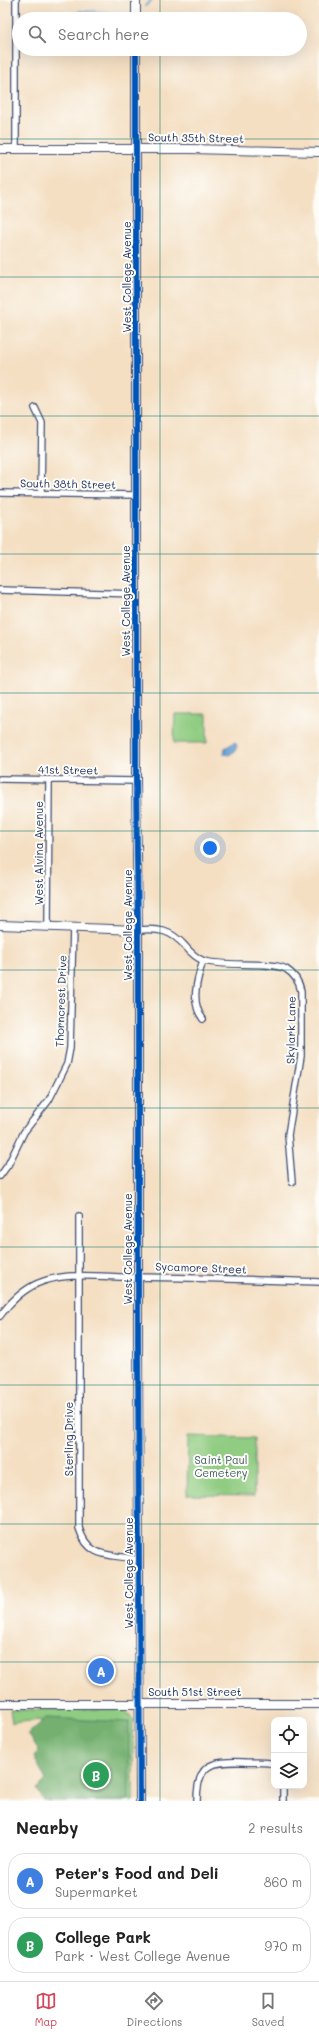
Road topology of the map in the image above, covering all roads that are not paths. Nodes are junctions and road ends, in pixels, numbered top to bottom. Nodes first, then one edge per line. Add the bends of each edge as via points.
1 (16, 0) edge
2 (136, 0) edge
3 (16, 12) edge
4 (136, 12) edge
5 (16, 56) edge
6 (136, 56) edge
7 (16, 148) junction
8 (137, 148) junction
9 (0, 149) edge
10 (319, 152) edge
11 (35, 408) dead end
12 (0, 493) edge
13 (42, 494) junction
14 (136, 495) junction
15 (0, 590) edge
16 (137, 594) junction
17 (0, 779) edge
18 (49, 780) junction
19 (136, 780) junction
20 (0, 924) edge
21 (48, 926) junction
22 (73, 927) junction
23 (138, 930) junction
24 (203, 961) junction
25 (203, 1019) dead end
26 (0, 1176) edge
27 (292, 1182) dead end
28 (79, 1216) dead end
29 (79, 1276) junction
30 (138, 1277) junction
31 (319, 1282) edge
32 (0, 1316) edge
33 (139, 1560) junction
34 (139, 1703) junction
35 (0, 1704) edge
36 (319, 1704) edge
37 (271, 1764) edge
38 (283, 1789) edge
39 (140, 1801) edge
40 (197, 1801) edge
41 (283, 1801) edge

1 - 3 street
2 - 4 street
5 - 7 street
6 - 8 street, West College Avenue
7 - 8 street, South 35th Street
7 - 9 street, South 35th Street
8 - 10 street, South 35th Street
8 - 14 street, West College Avenue
11 - 13 street via 42,422
12 - 13 street, South 38th Street
13 - 14 street, South 38th Street
14 - 16 street, West College Avenue
15 - 16 street
16 - 19 street, West College Avenue
17 - 18 street, 41st Street
18 - 19 street, 41st Street
18 - 21 street, West Alvina Avenue
19 - 23 street, West College Avenue
20 - 21 street
21 - 22 street
22 - 23 street
22 - 26 street, Thorncrest Drive via 70,1048 67,1064 49,1100 24,1132
23 - 24 street, Skylark Lane via 165,930
23 - 30 street, West College Avenue
24 - 25 street via 196,994 199,1014
24 - 27 street, Skylark Lane via 285,968 299,982 301,1056 288,1135
28 - 29 street, Sterling Drive
29 - 30 street, Sycamore Street
29 - 32 street, Sycamore Street via 54,1278 37,1283 18,1296
29 - 33 street, Sterling Drive via 79,1528 86,1544 100,1554
30 - 31 street, Sycamore Street
30 - 33 street, West College Avenue
33 - 34 street, West College Avenue
34 - 35 street, South 51st Street
34 - 36 street, South 51st Street
34 - 39 street, West College Avenue
37 - 40 street via 212,1764 201,1773 197,1785
38 - 41 street

